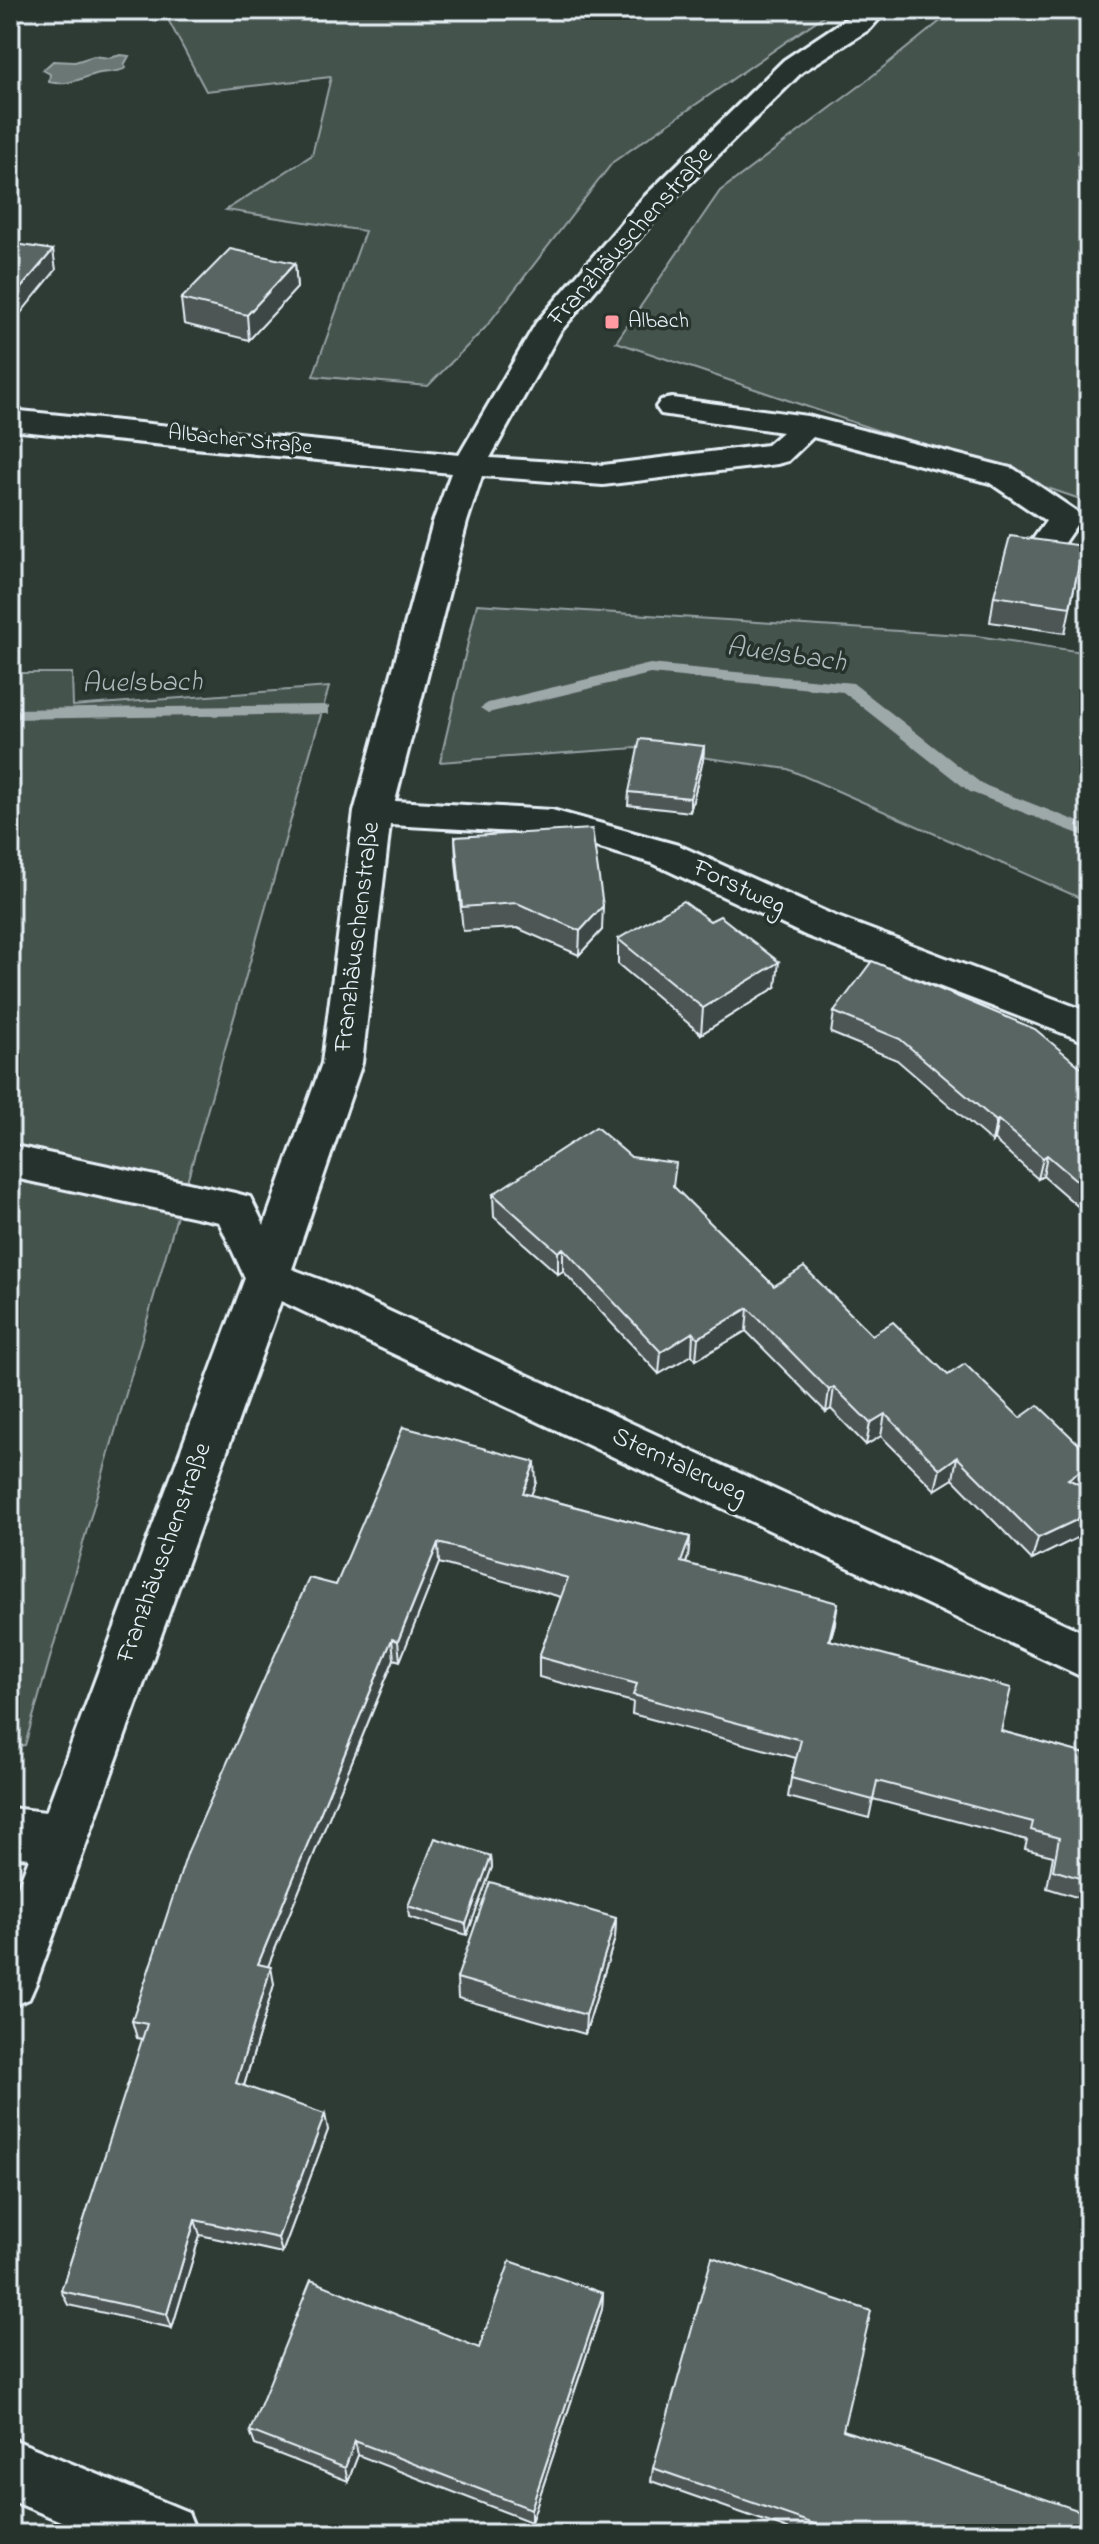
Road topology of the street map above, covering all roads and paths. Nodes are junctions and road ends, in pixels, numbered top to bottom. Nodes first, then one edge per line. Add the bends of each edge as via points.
1 (874, 10) edge
2 (672, 407) dead end
3 (10, 420) edge
4 (807, 426) junction
5 (470, 464) junction
6 (1045, 546) edge
7 (373, 812) junction
8 (1089, 1029) edge
9 (10, 1161) edge
10 (267, 1278) junction
11 (1089, 1658) edge
12 (10, 1832) edge
13 (61, 1837) junction
14 (10, 1981) edge
15 (10, 2469) edge
16 (166, 2534) edge

1 - 5 street, Franzhäuschenstraße via 793,66 652,205 547,329
2 - 4 street
3 - 5 street, Albacher Straße
4 - 5 street, Albacher Straße via 777,454 603,475
4 - 6 street via 1002,476 1064,518
5 - 7 street, Franzhäuschenstraße
7 - 8 street, Forstweg via 552,822 665,854 821,926
7 - 10 street, Franzhäuschenstraße via 342,1063
9 - 10 street via 235,1209
10 - 11 street, Sterntalerweg
10 - 13 street, Franzhäuschenstraße
12 - 13 street
13 - 14 street, Franzhäuschenstraße
15 - 16 street

